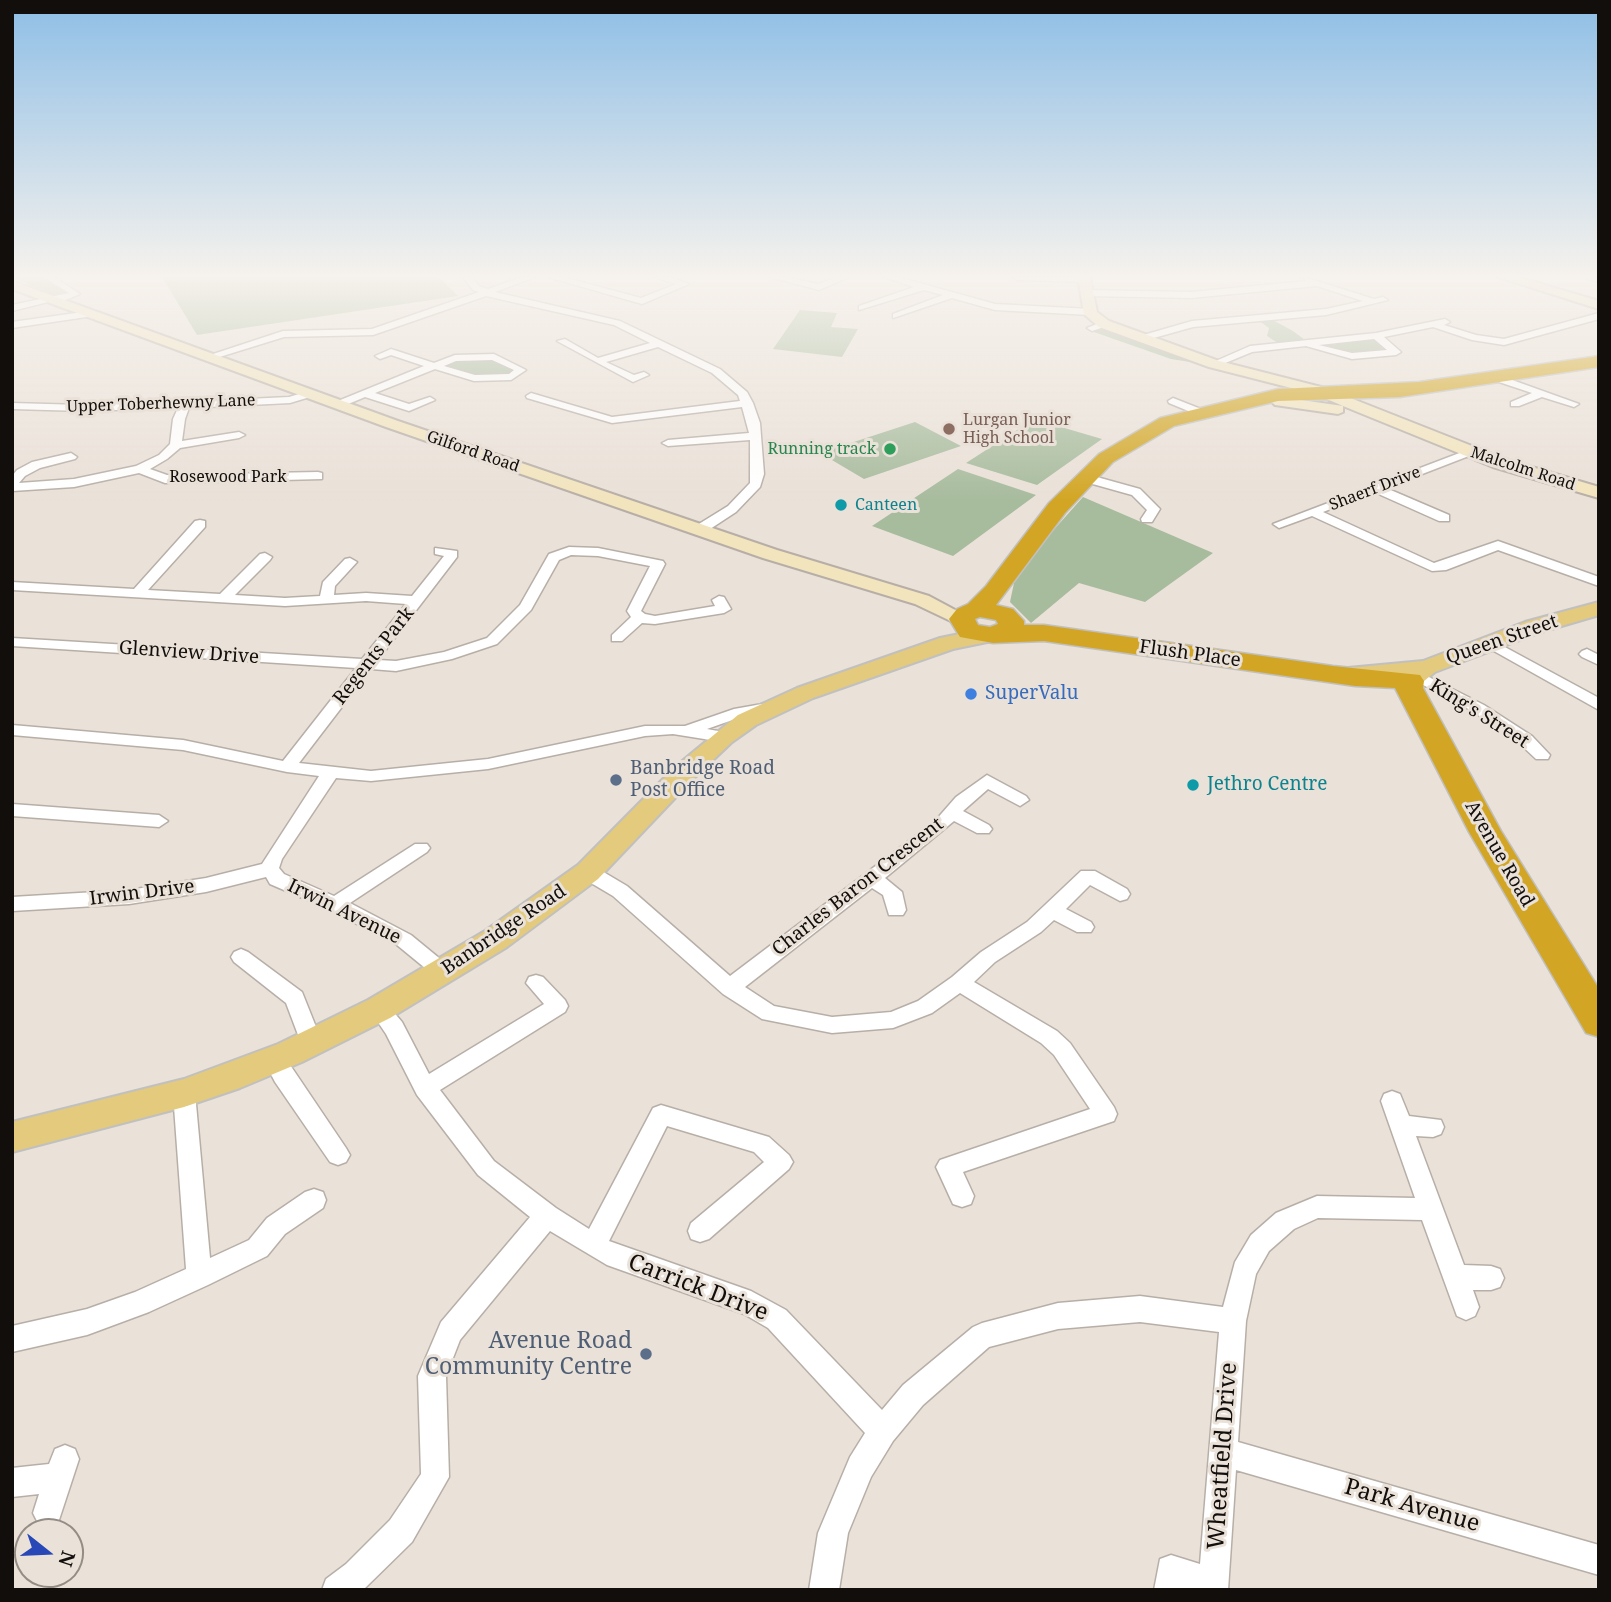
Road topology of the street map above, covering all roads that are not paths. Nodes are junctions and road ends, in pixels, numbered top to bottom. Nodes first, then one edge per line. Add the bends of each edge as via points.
1 (194, 352) edge
2 (225, 352) edge
3 (581, 352) edge
4 (632, 352) edge
5 (676, 352) edge
6 (1181, 352) edge
7 (1243, 352) edge
8 (1337, 352) edge
9 (1396, 352) edge
10 (380, 356) dead end
11 (209, 357) junction
12 (597, 361) junction
13 (1599, 361) edge
14 (1214, 364) junction
15 (434, 366) junction
16 (1244, 372) junction
17 (644, 375) dead end
18 (1497, 378) junction
19 (1418, 388) junction
20 (1261, 390) junction
21 (1542, 393) junction
22 (309, 394) junction
23 (366, 394) junction
24 (1319, 395) junction
25 (540, 396) dead end
26 (430, 400) dead end
27 (1173, 401) dead end
28 (748, 403) junction
29 (1375, 403) junction
30 (1515, 404) dead end
31 (1574, 404) dead end
32 (185, 405) junction
33 (337, 405) junction
34 (12, 406) edge
35 (1216, 409) junction
36 (1412, 432) junction
37 (239, 435) dead end
38 (755, 436) junction
39 (668, 443) dead end
40 (1447, 443) junction
41 (176, 445) junction
42 (1470, 452) junction
43 (71, 457) dead end
44 (140, 469) junction
45 (318, 477) dead end
46 (1086, 478) junction
47 (12, 486) edge
48 (1375, 488) junction
49 (1599, 493) edge
50 (1314, 512) junction
51 (1444, 518) dead end
52 (1147, 519) dead end
53 (200, 524) dead end
54 (1279, 524) dead end
55 (699, 530) junction
56 (440, 551) dead end
57 (265, 557) dead end
58 (350, 562) dead end
59 (1599, 582) edge
60 (13, 586) edge
61 (138, 593) junction
62 (224, 598) junction
63 (327, 600) junction
64 (719, 600) dead end
65 (416, 601) junction
66 (1599, 608) edge
67 (640, 618) junction
68 (982, 620) junction
69 (617, 638) dead end
70 (12, 642) edge
71 (1490, 643) junction
72 (367, 665) junction
73 (1415, 678) junction
74 (1596, 700) edge
75 (768, 708) junction
76 (12, 730) edge
77 (687, 731) junction
78 (723, 737) junction
79 (1542, 755) dead end
80 (287, 767) junction
81 (330, 773) junction
82 (1020, 800) dead end
83 (12, 810) edge
84 (951, 812) junction
85 (159, 821) dead end
86 (984, 829) dead end
87 (421, 848) dead end
88 (270, 869) junction
89 (588, 872) junction
90 (871, 878) junction
91 (1120, 894) dead end
92 (12, 904) edge
93 (335, 904) junction
94 (896, 910) dead end
95 (1052, 910) junction
96 (1084, 927) dead end
97 (242, 957) dead end
98 (443, 972) junction
99 (536, 983) dead end
100 (959, 983) junction
101 (730, 988) junction
102 (379, 1009) junction
103 (1596, 1010) edge
104 (311, 1042) junction
105 (275, 1059) junction
106 (425, 1088) junction
107 (184, 1093) junction
108 (1392, 1101) dead end
109 (1400, 1125) junction
110 (1433, 1127) dead end
111 (12, 1137) edge
112 (338, 1155) dead end
113 (962, 1196) dead end
114 (314, 1200) dead end
115 (1431, 1209) junction
116 (547, 1216) junction
117 (700, 1231) dead end
118 (593, 1245) junction
119 (200, 1276) junction
120 (1455, 1277) junction
121 (1490, 1278) dead end
122 (1466, 1307) dead end
123 (1233, 1321) junction
124 (12, 1339) edge
125 (883, 1431) junction
126 (1224, 1452) junction
127 (12, 1483) edge
128 (48, 1513) dead end
129 (1599, 1560) edge
130 (1213, 1587) edge
131 (337, 1590) edge
132 (824, 1590) edge
133 (1169, 1590) edge

1 - 11 main road, Gilford Road
2 - 11 street
3 - 12 street
4 - 12 street
5 - 28 street via 726,377
6 - 14 main road
7 - 14 street
8 - 9 street via 1352,356
10 - 15 street via 391,352
11 - 22 main road, Gilford Road
12 - 17 street via 633,379
13 - 18 highway
14 - 16 main road
15 - 15 street via 485,379 511,377 521,370 494,357 455,358
15 - 23 street
16 - 20 main road
16 - 24 main road
16 - 24 main road
18 - 19 highway
18 - 21 street
19 - 24 highway
19 - 24 highway
19 - 29 highway
20 - 24 highway
20 - 35 highway
21 - 30 street
21 - 31 street
22 - 32 street, Upper Toberhewny Lane via 290,400
22 - 33 main road, Gilford Road
23 - 26 street via 410,410
23 - 33 street
24 - 29 highway
24 - 35 highway
24 - 35 highway
24 - 36 main road, Malcolm Road
24 - 36 main road
25 - 28 street via 612,420
27 - 35 street
28 - 38 street
29 - 40 main road, Malcolm Road
32 - 34 street, Upper Toberhewny Lane
32 - 41 street
33 - 55 main road, Gilford Road
35 - 46 highway via 1146,432 1106,458
36 - 40 main road, Malcolm Road
37 - 41 street
38 - 39 street
38 - 55 street via 756,484 732,509
40 - 42 main road, Malcolm Road
41 - 44 street
42 - 48 street, Shaerf Drive
42 - 49 main road, Malcolm Road
43 - 47 street via 36,465 21,473
44 - 45 street, Rosewood Park via 165,479
44 - 47 street via 74,483
46 - 52 street via 1136,492 1154,509
46 - 68 highway via 1034,535
48 - 50 street, Shaerf Drive
48 - 51 street
50 - 54 street, Shaerf Drive
50 - 59 street via 1432,567 1498,545
53 - 61 street
55 - 68 main road, Gilford Road
56 - 65 street, Regents Park via 452,554
57 - 62 street
58 - 63 street via 328,585
60 - 61 street
61 - 62 street
62 - 63 street
63 - 65 street
64 - 67 street via 724,608 655,620
65 - 72 street, Regents Park
66 - 71 main road, Queen Street
67 - 69 street
67 - 72 street, Glenview Drive via 634,611 658,564 569,551 554,557 526,607 492,640 447,656 396,666
68 - 73 highway, Flush Place via 1044,633 1342,674
68 - 75 main road, Banbridge Road
70 - 72 street, Glenview Drive
71 - 73 main road, Queen Street
71 - 74 street
72 - 80 street, Regents Park
73 - 79 street, King's Street via 1478,708
73 - 103 highway, Avenue Road via 1485,832
75 - 77 street via 734,714
75 - 78 main road, Banbridge Road
76 - 80 street via 183,745
77 - 78 street
77 - 81 street via 645,732 488,764 404,775
78 - 89 main road, Banbridge Road
80 - 81 street
81 - 88 street, Irwin Avenue
82 - 84 street, Charles Baron Crescent via 987,782
83 - 85 street
84 - 86 street
84 - 90 street, Charles Baron Crescent via 941,825
87 - 93 street
88 - 92 street, Irwin Drive via 128,897
88 - 93 street, Irwin Avenue via 277,879
89 - 98 main road, Banbridge Road
89 - 101 street via 620,891
90 - 94 street via 892,892
90 - 101 street, Charles Baron Crescent
91 - 95 street via 1088,876
93 - 98 street, Irwin Avenue via 404,940
95 - 96 street
95 - 100 street
97 - 104 street via 295,998
98 - 102 main road, Banbridge Road
99 - 106 street via 558,1006
100 - 101 street via 925,1007 893,1020 832,1025 769,1013
100 - 113 street via 1049,1037 1105,1114 948,1167
102 - 104 main road, Banbridge Road
102 - 106 street, Carrick Drive
104 - 105 main road, Banbridge Road
105 - 107 main road, Banbridge Road
105 - 112 street
106 - 116 street, Carrick Drive via 486,1168
107 - 111 main road, Banbridge Road
107 - 119 street
108 - 109 street
109 - 110 street
109 - 115 street
114 - 119 street via 276,1226 258,1248
115 - 120 street
115 - 123 street, Wheatfield Drive via 1317,1207 1284,1221 1260,1243 1244,1271
116 - 118 street, Carrick Drive
116 - 131 street via 450,1331 432,1376 435,1477 401,1531
117 - 118 street via 781,1162 761,1144 661,1115
118 - 125 street, Carrick Drive via 751,1304 777,1319
119 - 124 street via 87,1322
120 - 121 street
120 - 122 street
123 - 125 street via 1140,1309 1059,1316 982,1336 913,1395
123 - 126 street, Wheatfield Drive
125 - 132 street via 860,1467 833,1533
126 - 129 street, Park Avenue
126 - 130 street, Wheatfield Drive
127 - 128 street via 62,1468
130 - 133 street via 1171,1570

